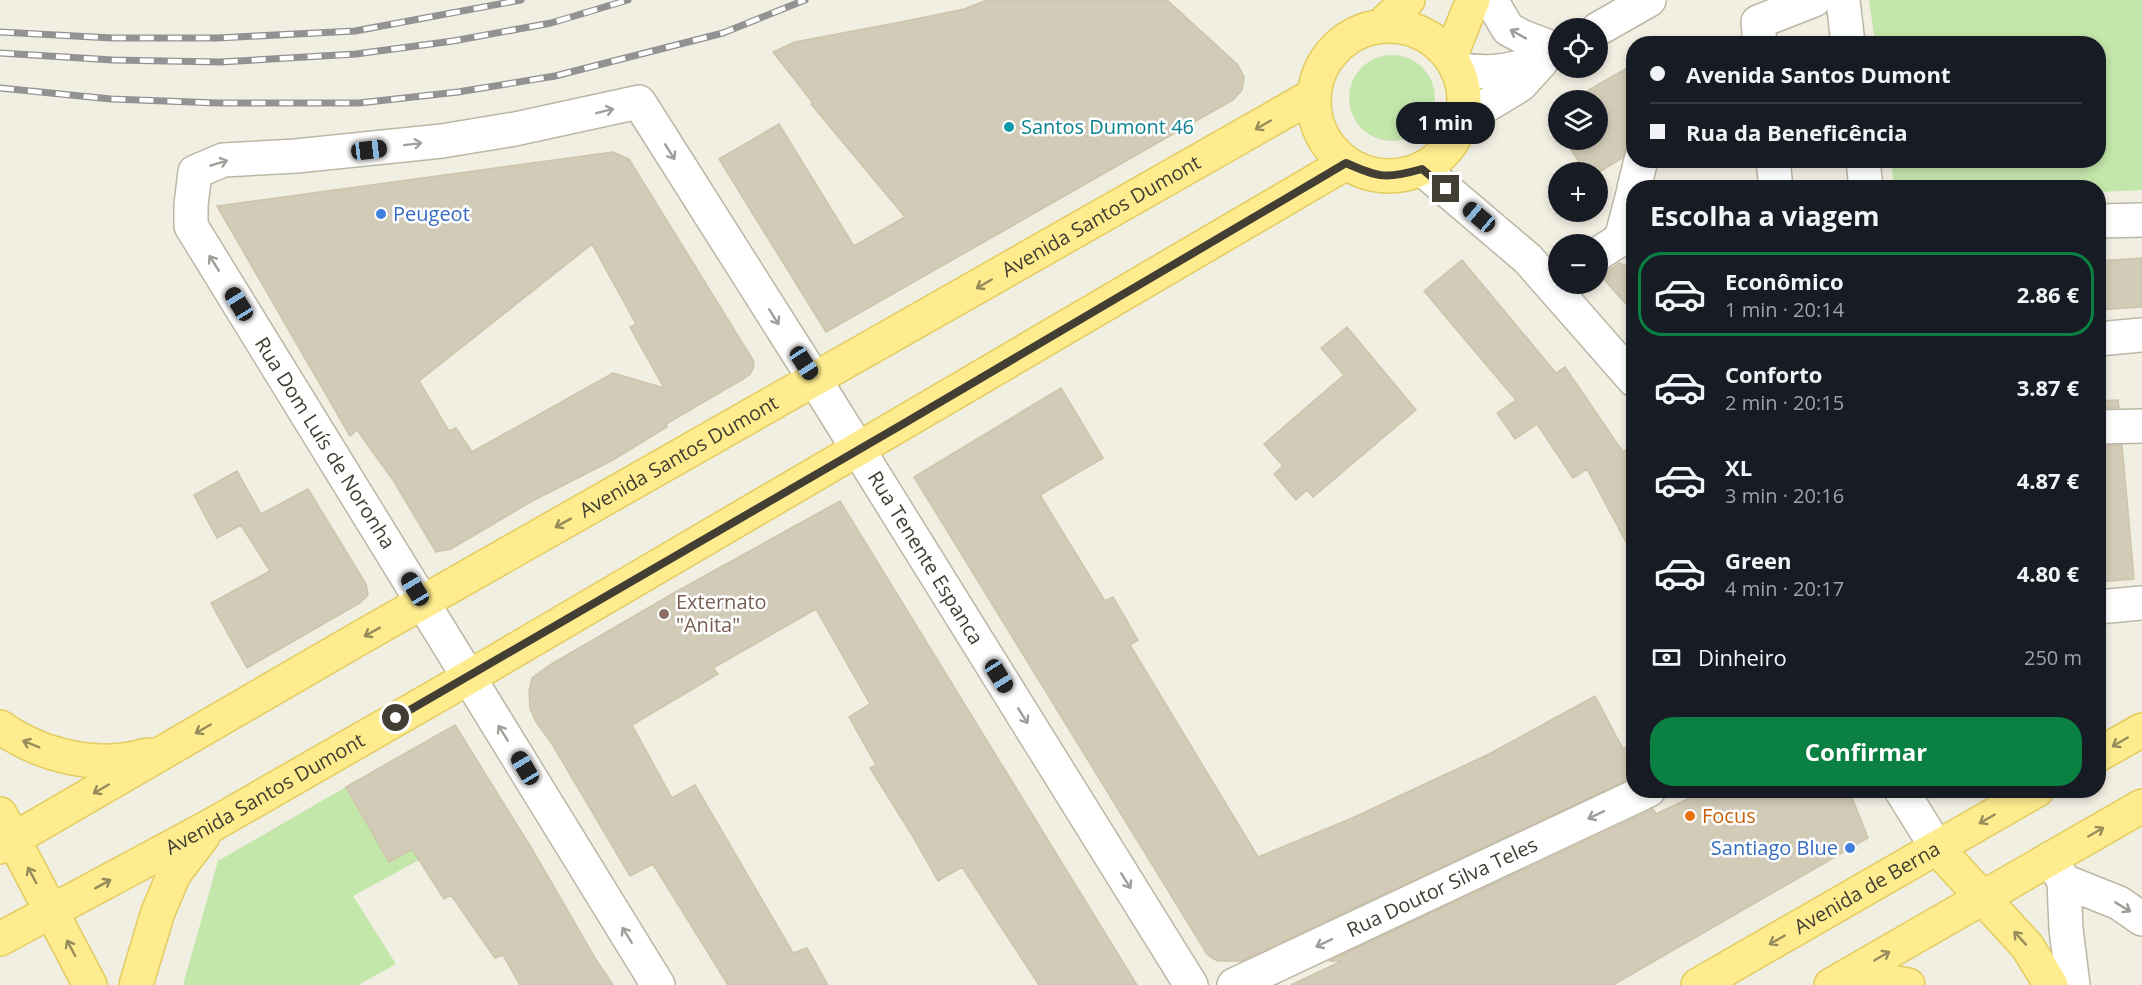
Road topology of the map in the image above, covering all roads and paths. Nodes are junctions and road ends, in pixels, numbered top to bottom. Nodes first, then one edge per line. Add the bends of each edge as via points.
1 (1408, 0) edge
2 (1473, 0) edge
3 (1491, 0) edge
4 (1649, 0) edge
5 (1814, 0) edge
6 (1843, 0) edge
7 (1608, 23) edge
8 (1381, 26) junction
9 (1759, 36) edge
10 (1847, 36) edge
11 (1548, 51) edge
12 (1548, 56) edge
13 (1548, 59) edge
14 (1453, 63) junction
15 (1314, 96) junction
16 (639, 102) joint
17 (1458, 132) junction
18 (1346, 163) junction
19 (1422, 169) junction
20 (1626, 215) edge
21 (2142, 220) edge
22 (2106, 222) edge
23 (1617, 244) edge
24 (1548, 278) edge
25 (1563, 294) edge
26 (2142, 335) edge
27 (2106, 338) edge
28 (1626, 370) edge
29 (815, 380) junction
30 (2142, 426) edge
31 (2106, 427) edge
32 (858, 450) junction
33 (423, 603) junction
34 (2142, 603) edge
35 (2106, 606) edge
36 (468, 677) junction
37 (0, 727) edge
38 (2142, 730) edge
39 (169, 749) junction
40 (2106, 750) edge
41 (1632, 798) edge
42 (1906, 798) edge
43 (2023, 798) edge
44 (2142, 806) edge
45 (212, 825) junction
46 (4, 833) edge
47 (1937, 848) junction
48 (2057, 870) junction
49 (1983, 897) junction
50 (51, 911) junction
51 (2142, 919) edge
52 (0, 939) edge
53 (90, 985) edge
54 (136, 985) edge
55 (658, 985) edge
56 (1191, 985) edge
57 (1234, 985) edge
58 (1698, 985) edge
59 (1831, 985) edge
60 (1860, 985) edge
61 (1908, 985) edge
62 (2051, 985) edge
63 (2073, 985) edge

1 - 8 main road
2 - 14 main road
11 -> 3 street via 1508,29
4 - 7 street
5 - 9 street via 1758,22
6 - 10 street
8 - 14 main road via 1407,28 1431,39
8 - 15 main road via 1356,33 1334,49 1320,70
12 - 14 street via 1497,72 1480,73
13 - 17 street
14 - 17 main road via 1464,88
15 - 18 main road via 1316,122 1328,145
15 -> 29 main road, Avenida Santos Dumont
16 -> 29 street, Rua Tenente Espanca
33 -> 16 street, Rua Dom Luís de Noronha via 191,226 195,172 223,160 442,141
17 - 19 main road via 1443,154
18 - 19 main road via 1371,174 1397,176
18 - 32 main road, Avenida Santos Dumont
19 - 24 street
20 - 23 street
21 - 22 street
25 - 28 street
26 - 27 street
29 - 32 street, Rua Tenente Espanca
29 -> 33 main road, Avenida Santos Dumont
30 - 31 street
32 - 36 main road, Avenida Santos Dumont
32 -> 56 street, Rua Tenente Espanca
33 - 36 street, Rua Dom Luís de Noronha
33 -> 39 main road, Avenida Santos Dumont
34 - 35 street
36 - 45 main road, Avenida Santos Dumont
55 -> 36 street, Rua Dom Luís de Noronha
39 -> 37 main road, Avenida Santos Dumont via 133,760 74,759 32,746
38 -> 40 main road
39 -> 46 main road, Avenida Santos Dumont
41 -> 57 street, Rua Doutor Silva Teles
42 - 47 street
43 -> 47 main road, Avenida de Berna
48 -> 44 main road
50 -> 45 main road, Avenida Santos Dumont
45 - 54 main road via 174,874
50 -> 46 main road
47 - 49 main road
47 -> 58 main road, Avenida de Berna
48 - 49 main road
48 -> 51 street
48 - 63 street
59 -> 49 main road
62 -> 49 main road via 2027,946
50 - 52 main road, Avenida Santos Dumont
53 -> 50 main road
60 - 61 main road via 1886,981

